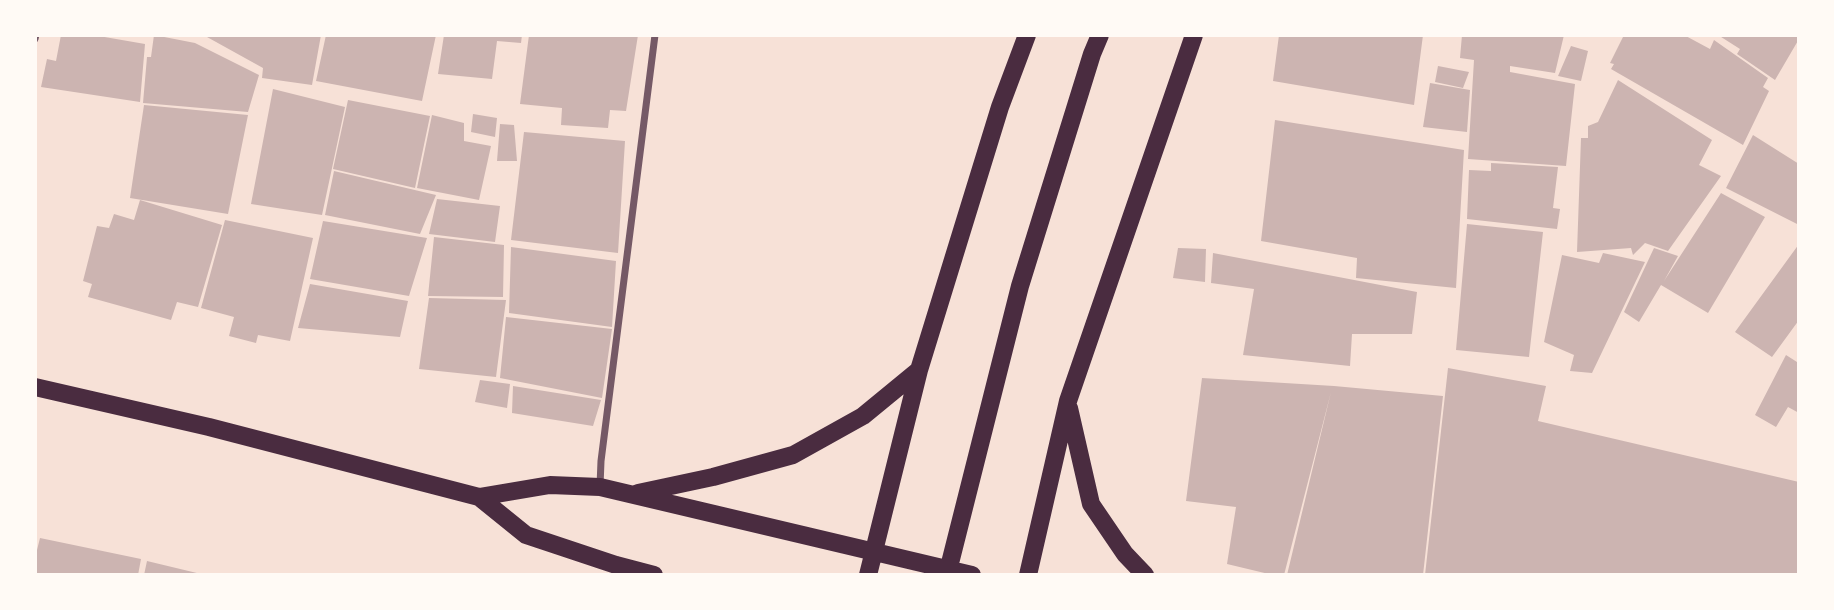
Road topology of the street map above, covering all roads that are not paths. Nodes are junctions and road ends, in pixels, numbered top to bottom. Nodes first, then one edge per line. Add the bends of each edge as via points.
1 (654, 35) edge
2 (1027, 35) edge
3 (1100, 35) edge
4 (1194, 35) edge
5 (919, 370) junction
6 (35, 387) edge
7 (1068, 401) junction
8 (600, 487) junction
9 (631, 495) junction
10 (479, 496) junction
11 (874, 551) junction
12 (616, 565) junction
13 (634, 575) edge
14 (654, 575) edge
15 (868, 575) edge
16 (947, 575) edge
17 (972, 575) edge
18 (1028, 575) edge
19 (1145, 575) edge

1 - 8 street
2 - 5 main road via 1000,107
3 - 16 main road via 1020,286
4 - 7 main road
5 - 9 main road via 863,415 793,455
5 - 11 main road
6 - 10 main road
7 - 18 main road
7 - 19 main road via 1091,504
8 - 9 main road
8 - 10 main road via 550,485
9 - 11 main road
10 - 12 main road via 526,535
11 - 15 main road
11 - 17 main road
12 - 13 main road
12 - 14 main road

